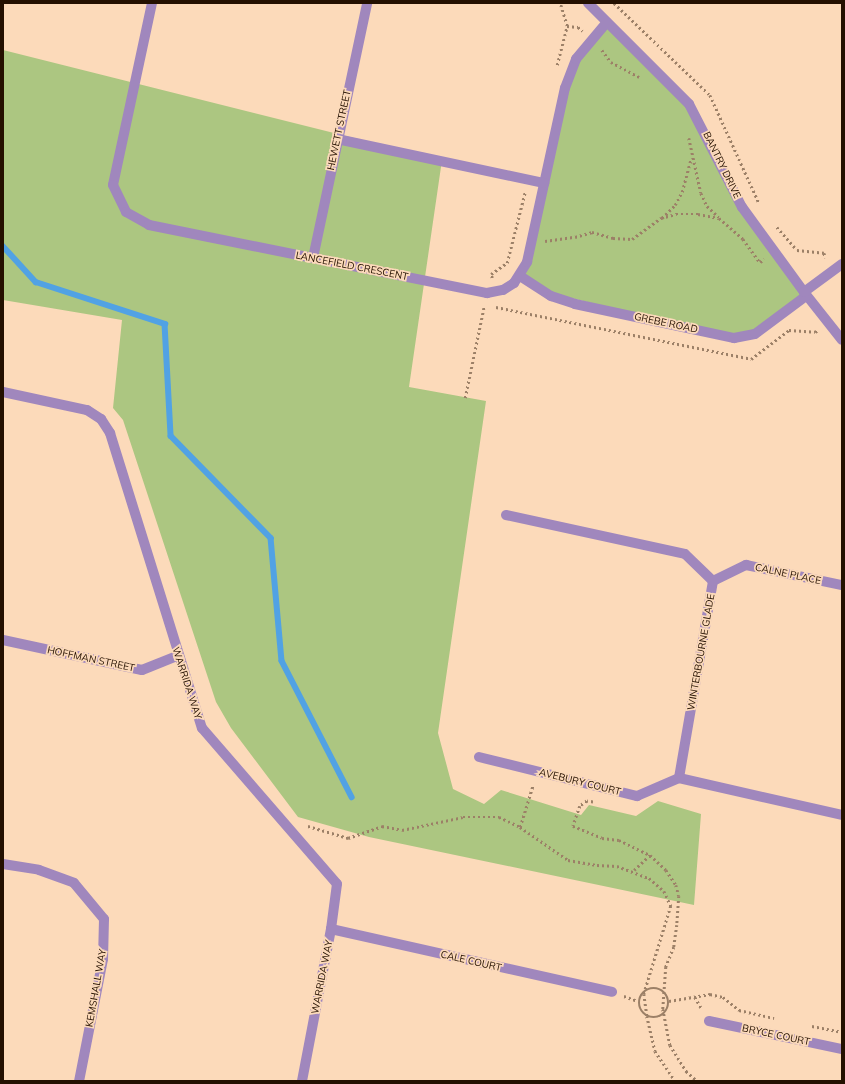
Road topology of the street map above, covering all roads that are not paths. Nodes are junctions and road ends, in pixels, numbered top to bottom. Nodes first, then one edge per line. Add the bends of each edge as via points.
1 (152, 3) edge
2 (368, 3) edge
3 (588, 3) edge
4 (607, 22) junction
5 (337, 140) junction
6 (544, 183) junction
7 (313, 258) junction
8 (838, 267) edge
9 (520, 276) junction
10 (805, 294) junction
11 (842, 340) edge
12 (3, 392) edge
13 (506, 515) dead end
14 (713, 581) junction
15 (842, 586) edge
16 (3, 640) edge
17 (178, 656) junction
18 (479, 757) dead end
19 (679, 778) junction
20 (842, 816) edge
21 (3, 864) edge
22 (331, 929) junction
23 (612, 992) dead end
24 (710, 1021) dead end
25 (842, 1049) edge
26 (79, 1081) edge
27 (302, 1081) edge

1 - 7 street, LANCEFIELD CRESCENT via 113,185 126,212 149,225
2 - 5 street, HEWETT STREET
3 - 4 street, BANTRY DRIVE
4 - 6 street via 576,59 565,88
4 - 10 street, BANTRY DRIVE via 689,104 742,208
5 - 6 street
5 - 7 street, HEWETT STREET
6 - 9 street via 527,262
7 - 9 street, LANCEFIELD CRESCENT via 487,293 514,283
8 - 10 street, GREBE ROAD
9 - 10 street, GREBE ROAD via 551,296 575,304 734,338 755,334
10 - 11 street, BANTRY DRIVE
12 - 17 street, WARRIDA WAY via 87,410 101,419 110,433
13 - 14 street, WINTERBOURNE GLADE via 685,554
14 - 15 street, CALNE PLACE via 746,565
14 - 19 street, WINTERBOURNE GLADE
16 - 17 street, HOFFMAN STREET via 142,670
17 - 22 street, WARRIDA WAY via 202,728 337,884
18 - 19 street, AVEBURY COURT via 637,796
19 - 20 street
21 - 26 street, KEMSHALL WAY via 39,870 74,883 104,919 103,959
22 - 23 street, CALE COURT
22 - 27 street, WARRIDA WAY
24 - 25 street, BRYCE COURT

